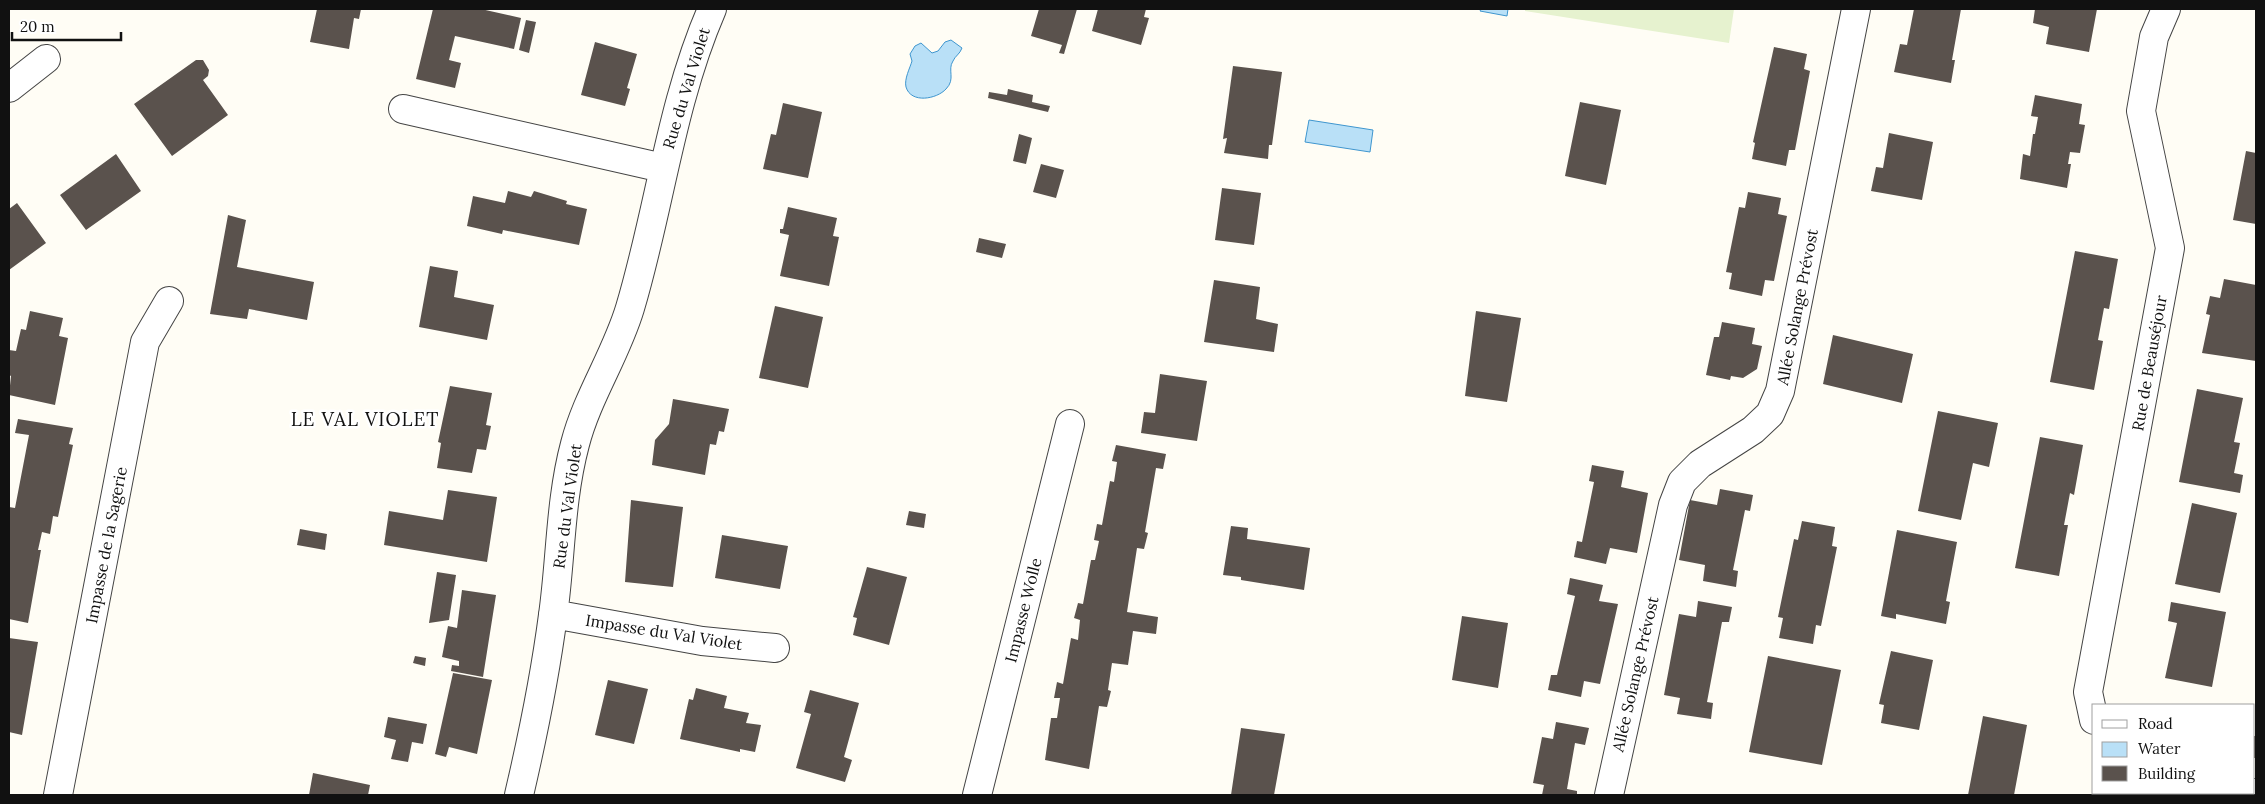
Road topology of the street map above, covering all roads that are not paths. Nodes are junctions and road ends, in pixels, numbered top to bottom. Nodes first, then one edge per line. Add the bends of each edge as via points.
1 (712, 9) edge
2 (1856, 9) edge
3 (2166, 9) edge
4 (46, 59) dead end
5 (9, 88) edge
6 (402, 109) dead end
7 (662, 168) junction
8 (169, 301) dead end
9 (1070, 424) dead end
10 (553, 614) junction
11 (775, 648) dead end
12 (2092, 711) edge
13 (58, 795) edge
14 (519, 795) edge
15 (977, 795) edge
16 (1609, 795) edge

1 - 7 street, Rue du Val Violet via 687,77
2 - 16 street, Allée Solange Prévost via 1780,391 1770,414 1753,430 1700,464 1682,482 1673,505
3 - 12 street, Rue de Beauséjour via 2154,37 2141,111 2170,248 2088,692
4 - 5 street
6 - 7 street, Rue du Val Violet
7 - 10 street, Rue du Val Violet via 630,310 588,403 575,444 566,489
8 - 13 street, Impasse de la Sagerie via 145,342
9 - 15 street, Impasse Wolle
10 - 11 street, Impasse du Val Violet via 702,641
10 - 14 street, Rue du Val Violet via 539,708

